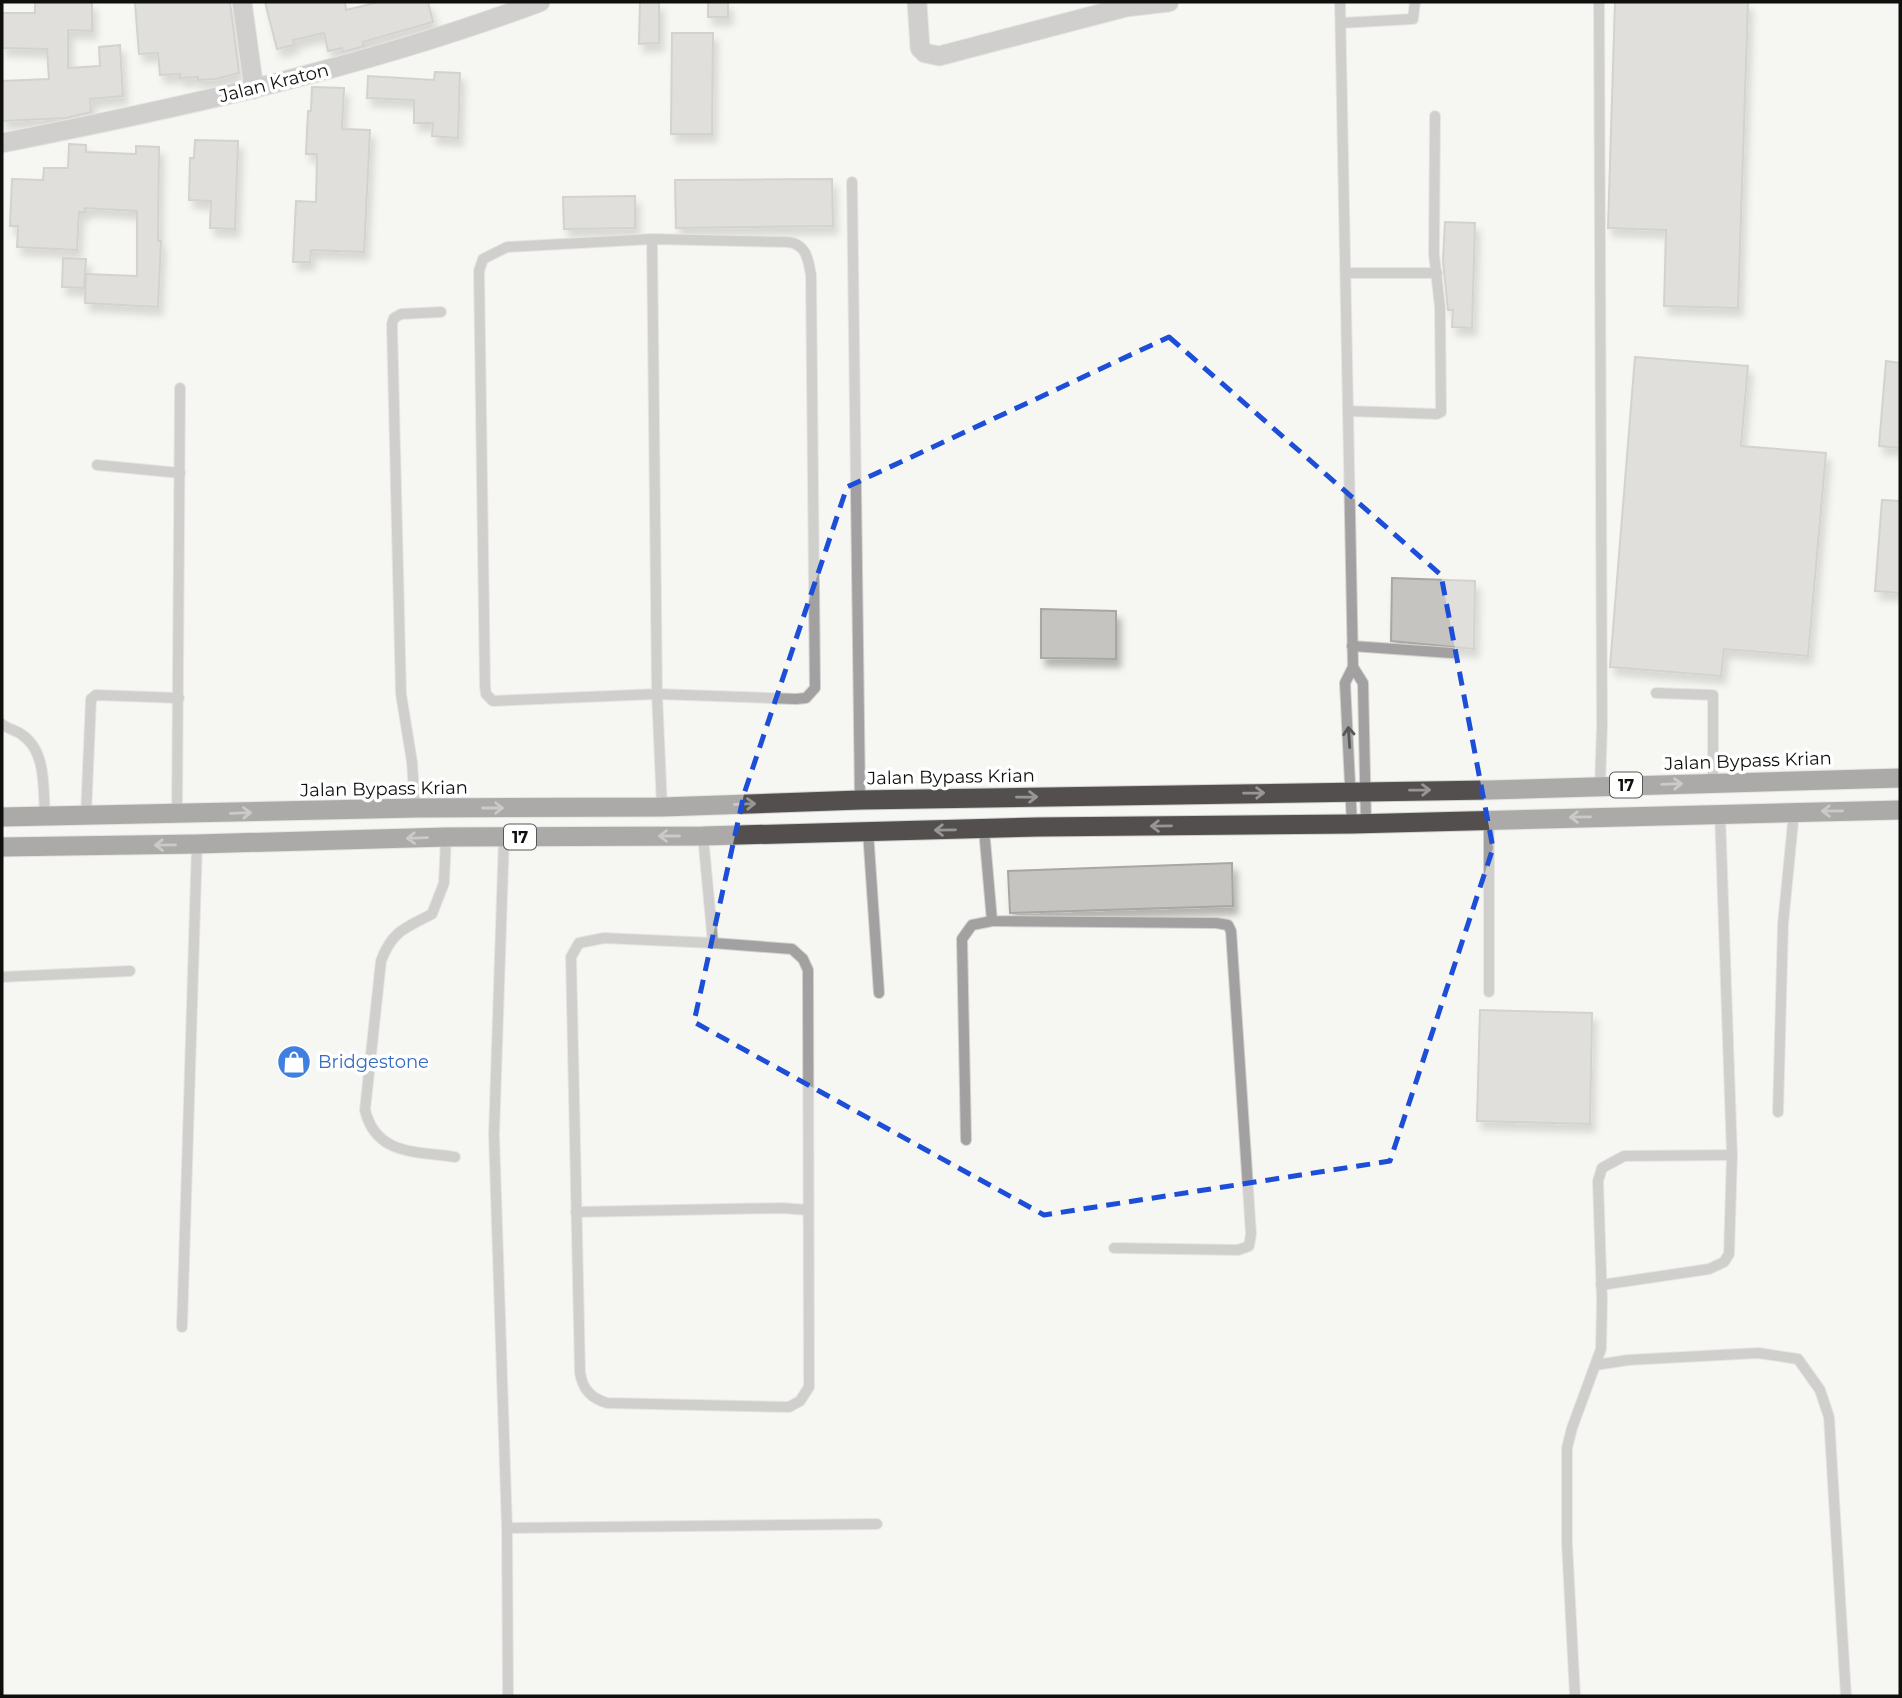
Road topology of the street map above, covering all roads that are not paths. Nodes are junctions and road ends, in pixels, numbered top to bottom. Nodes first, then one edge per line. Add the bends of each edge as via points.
1 (242, 2) edge
2 (540, 2) edge
3 (917, 2) edge
4 (1169, 2) edge
5 (1340, 2) edge
6 (1415, 2) edge
7 (1599, 2) edge
8 (1341, 23) junction
9 (254, 89) junction
10 (1436, 116) dead end
11 (2, 143) edge
12 (852, 182) dead end
13 (652, 239) junction
14 (1346, 273) junction
15 (1437, 273) junction
16 (441, 312) dead end
17 (180, 388) dead end
18 (1348, 411) junction
19 (97, 464) dead end
20 (180, 473) junction
21 (1352, 646) junction
22 (1452, 653) dead end
23 (1353, 667) junction
24 (1656, 693) dead end
25 (657, 694) junction
26 (179, 698) junction
27 (2, 724) edge
28 (1900, 778) edge
29 (1713, 782) junction
30 (1600, 786) junction
31 (1358, 791) junction
32 (860, 800) junction
33 (662, 807) junction
34 (415, 808) junction
35 (1900, 810) edge
36 (1794, 812) junction
37 (177, 814) junction
38 (1720, 814) junction
39 (86, 815) junction
40 (45, 816) junction
41 (2, 817) edge
42 (1489, 820) junction
43 (1359, 823) junction
44 (984, 829) junction
45 (868, 831) junction
46 (703, 836) junction
47 (446, 837) junction
48 (504, 837) junction
49 (197, 845) junction
50 (2, 847) edge
51 (992, 921) junction
52 (713, 943) junction
53 (130, 971) dead end
54 (2, 977) edge
55 (1489, 992) dead end
56 (879, 993) dead end
57 (1778, 1112) dead end
58 (966, 1140) dead end
59 (1732, 1155) junction
60 (456, 1157) dead end
61 (807, 1210) junction
62 (576, 1212) junction
63 (1114, 1248) dead end
64 (1601, 1285) junction
65 (182, 1327) dead end
66 (1596, 1365) junction
67 (877, 1524) dead end
68 (507, 1528) junction
69 (508, 1696) edge
70 (1575, 1696) edge
71 (1846, 1696) edge

1 - 9 street
2 - 9 street, Jalan Kraton via 418,45
3 - 4 street via 920,48 939,56 1126,7
5 - 8 lane
6 - 8 lane via 1413,19
7 - 30 lane
8 - 14 lane
9 - 11 street, Jalan Kraton
10 - 15 lane
12 - 32 lane
13 - 25 lane
13 - 25 lane via 789,242 800,246 807,257 811,275 816,649 815,688 806,698
13 - 25 lane via 507,247 484,259 478,271 486,694 493,701 502,701
14 - 15 lane
14 - 18 lane
15 - 18 lane via 1441,412
16 - 34 lane via 401,314 392,324 401,694
17 - 20 lane
18 - 21 lane
19 - 20 lane
20 - 26 lane
21 - 22 lane
21 - 23 lane
31 -> 23 lane via 1345,683
23 - 31 lane via 1363,683
24 - 29 lane via 1713,695
25 - 33 lane
26 - 37 lane
26 - 39 lane via 96,695 91,699
27 - 40 lane via 36,748
28 - 29 highway, Jalan Bypass Krian / 17
30 -> 29 highway, Jalan Bypass Krian / 17
31 -> 30 highway, Jalan Bypass Krian / 17
32 -> 31 highway, Jalan Bypass Krian / 17
31 - 43 lane
33 -> 32 highway, Jalan Bypass Krian / 17
34 -> 33 highway, Jalan Bypass Krian / 17
37 -> 34 highway, Jalan Bypass Krian / 17
35 -> 36 highway, 17
36 - 38 highway, 17
36 - 57 lane via 1783,924
37 - 39 highway, Jalan Bypass Krian / 17
38 -> 42 highway, 17
38 - 59 lane
39 - 40 highway, Jalan Bypass Krian / 17
40 - 41 highway, Jalan Bypass Krian / 17
42 - 43 highway, 17
42 - 55 lane
43 -> 44 highway, 17
44 -> 45 highway, 17
44 - 51 lane
45 - 46 highway, 17
45 - 56 lane
46 -> 48 highway, 17
46 - 52 lane
47 - 48 highway, 17
47 -> 49 highway, 17
47 - 60 lane via 444,883 432,914 399,931 387,944 381,961 365,1110 375,1135 393,1147
48 - 68 lane via 494,1135
49 -> 50 highway, 17
49 - 65 lane
51 - 58 lane via 972,925 962,939
51 - 63 lane via 1216,923 1228,925 1231,931 1249,1246 1238,1250
52 - 61 lane via 792,948 808,970
52 - 62 lane via 604,937 579,943 571,957
53 - 54 lane
59 - 64 lane via 1729,1254 1724,1262 1709,1269
59 - 64 lane via 1624,1156 1602,1168 1598,1181
61 - 62 lane
61 - 62 lane via 810,1376 800,1401 789,1407 607,1403 588,1393 580,1373
64 - 66 lane via 1601,1349
66 - 70 lane via 1567,1448
66 - 71 lane via 1758,1353 1798,1359 1820,1390 1829,1417
67 - 68 lane
68 - 69 lane

